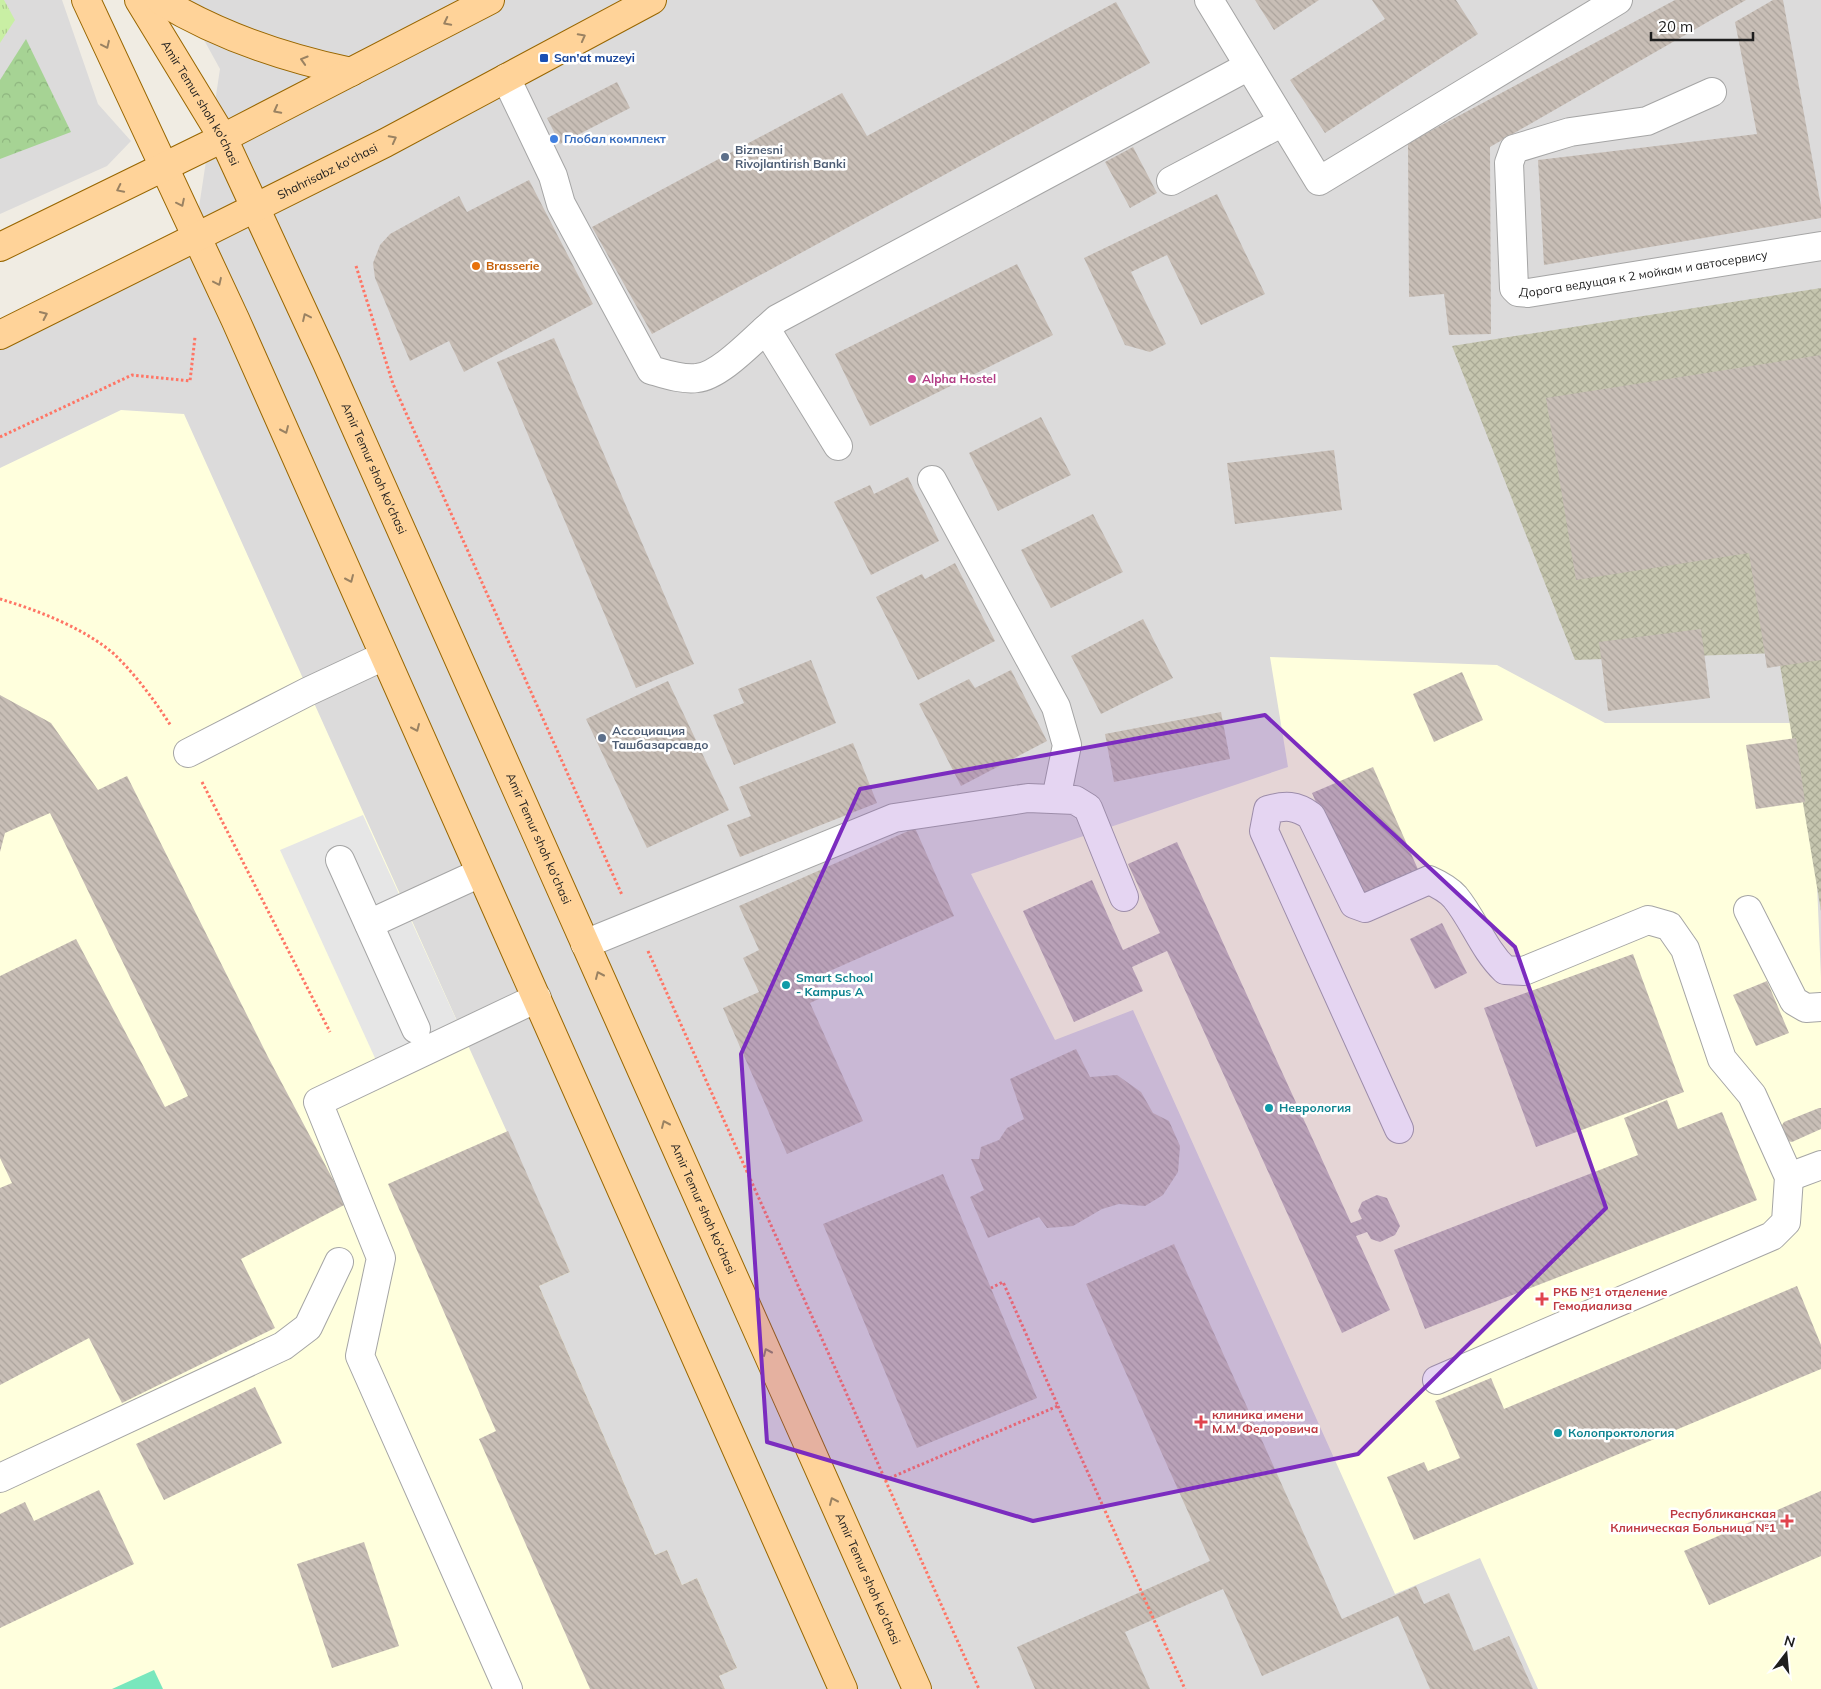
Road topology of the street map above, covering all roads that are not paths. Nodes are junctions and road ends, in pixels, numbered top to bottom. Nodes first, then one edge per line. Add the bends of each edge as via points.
1 (86, 0) edge
2 (139, 0) edge
3 (160, 0) edge
4 (490, 0) edge
5 (652, 0) edge
6 (1209, 0) edge
7 (1618, 0) edge
8 (1249, 66) junction
9 (351, 72) junction
10 (506, 78) junction
11 (1712, 92) dead end
12 (1283, 122) junction
13 (223, 138) junction
14 (164, 168) junction
15 (1171, 181) dead end
16 (256, 208) junction
17 (197, 238) junction
18 (1821, 246) edge
19 (0, 247) edge
20 (766, 329) junction
21 (0, 335) edge
22 (838, 446) dead end
23 (932, 480) dead end
24 (384, 656) junction
25 (188, 754) road end
26 (1056, 799) junction
27 (340, 860) dead end
28 (480, 873) junction
29 (1124, 897) dead end
30 (1748, 910) dead end
31 (369, 924) junction
32 (586, 944) junction
33 (536, 998) junction
34 (1821, 1007) edge
35 (416, 1029) dead end
36 (1398, 1129) dead end
37 (1821, 1165) edge
38 (1789, 1178) junction
39 (339, 1262) dead end
40 (1437, 1380) dead end
41 (0, 1478) edge
42 (508, 1689) edge
43 (843, 1689) edge
44 (916, 1689) edge

1 -> 14 main road
2 - 13 main road, Amir Temur shoh ko'chasi
9 -> 3 main road via 233,36
4 -> 9 main road
10 -> 5 main road, Shahrisabz ko'chasi
6 - 8 lane
7 - 12 lane via 1319,181
8 - 12 lane
8 - 20 lane via 776,319
9 -> 13 main road
16 -> 10 main road, Shahrisabz ko'chasi
10 - 20 lane via 553,176 561,204 651,370 698,378 732,361
11 - 18 lane, Дорога ведущая к 2 мойкам и автосервису via 1647,121 1570,132 1514,149 1509,163 1514,288 1528,294
12 - 15 lane
13 - 14 main road
13 - 16 main road, Amir Temur shoh ko'chasi
14 -> 17 main road
14 -> 19 main road
16 - 17 main road, Shahrisabz ko'chasi
32 -> 16 main road, Amir Temur shoh ko'chasi
21 -> 17 main road, Shahrisabz ko'chasi
17 -> 24 main road via 236,319
20 - 22 lane
23 - 26 lane via 1056,707 1067,745
24 - 25 lane
24 -> 28 main road
26 - 29 lane via 1074,800 1088,808
26 - 32 lane via 1028,798 894,818
27 - 31 lane
28 - 31 lane
28 - 33 main road
30 - 34 lane via 1794,1001 1806,1008
31 - 35 lane
44 -> 32 main road, Amir Temur shoh ko'chasi
33 - 42 lane via 318,1102 381,1258 360,1356
33 - 43 main road
36 - 38 lane via 1264,831 1268,810 1285,805 1300,808 1311,816 1354,904 1365,908 1429,880 1445,888 1493,958 1505,970 1524,971 1648,920 1669,926 1686,949 1722,1059 1752,1095
37 - 38 lane
38 - 40 lane via 1786,1222 1772,1236
39 - 41 lane via 308,1327 284,1346

